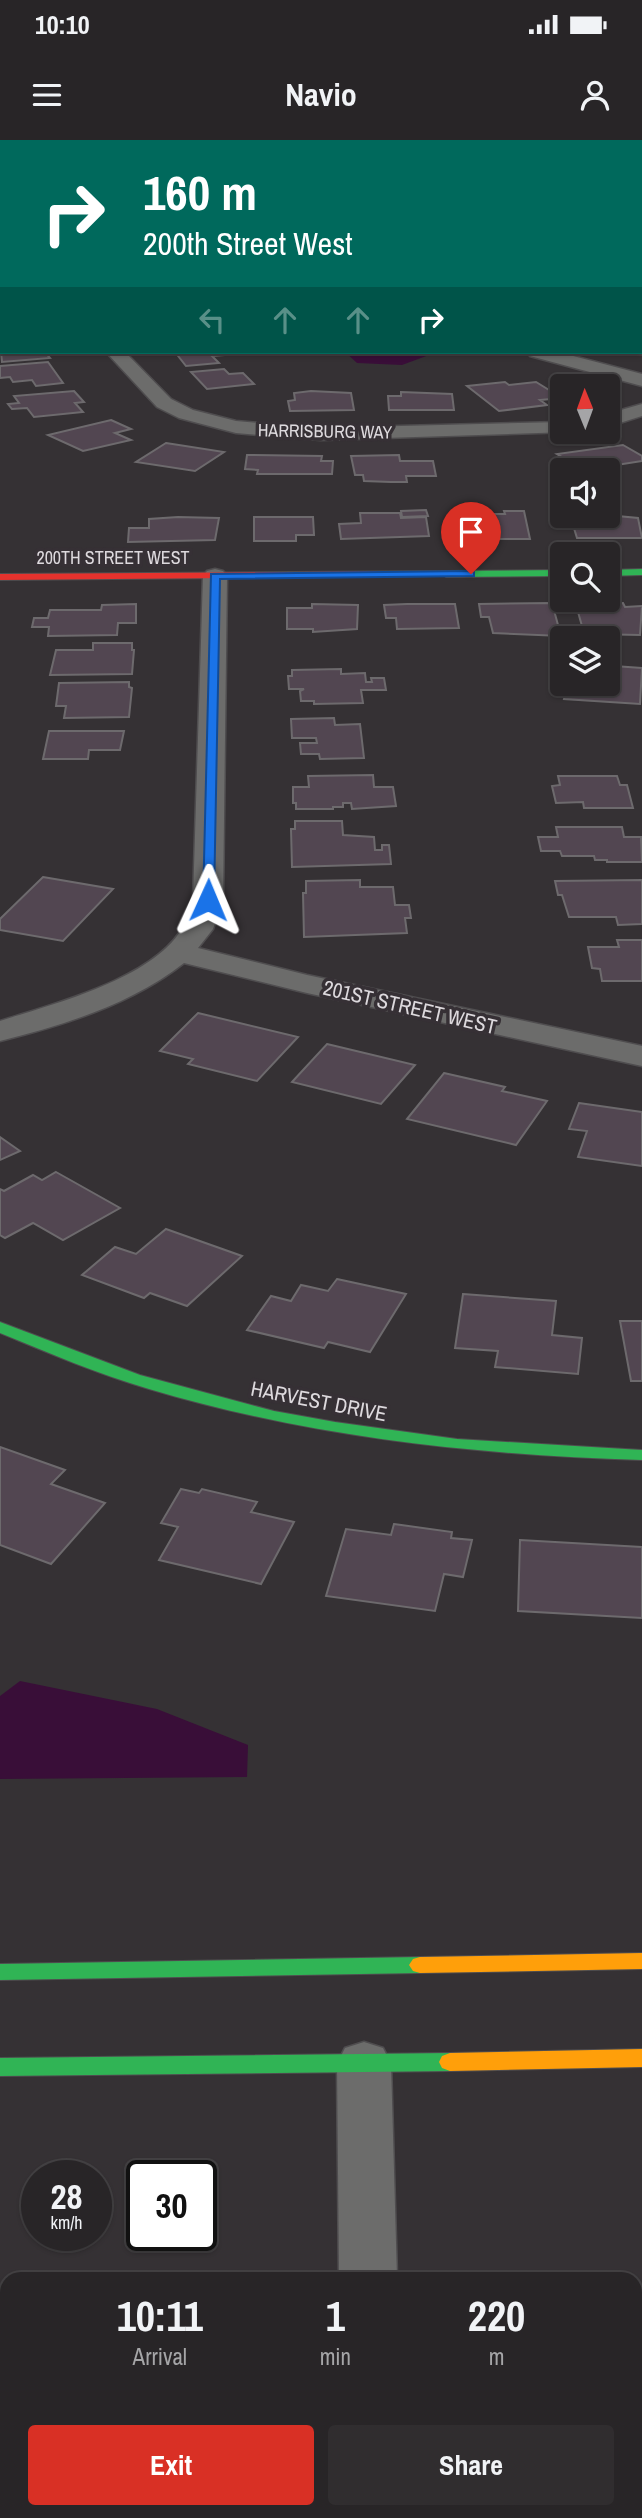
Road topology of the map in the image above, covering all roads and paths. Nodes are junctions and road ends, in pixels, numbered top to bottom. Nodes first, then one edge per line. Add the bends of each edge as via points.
1 (117, 354) edge
2 (544, 354) edge
3 (642, 380) edge
4 (642, 410) edge
5 (620, 417) edge
6 (550, 428) edge
7 (642, 572) edge
8 (550, 573) edge
9 (620, 573) edge
10 (215, 576) junction
11 (0, 577) edge
12 (179, 952) junction
13 (0, 1031) edge
14 (642, 1056) edge
15 (0, 1327) edge
16 (642, 1455) edge
17 (642, 1961) edge
18 (0, 1972) edge
19 (642, 2058) edge
20 (364, 2064) junction
21 (0, 2067) edge
22 (368, 2272) edge

1 - 6 street, HARRISBURG WAY via 164,403 193,417 236,427 321,434
2 - 3 street
4 - 5 street
7 - 9 street
8 - 10 street, 200TH STREET WEST
10 - 11 street, 200TH STREET WEST
10 - 12 street via 208,900 203,920
12 - 13 street via 135,984
12 - 14 street, 201ST STREET WEST
15 - 16 street, HARVEST DRIVE via 132,1378 274,1416 486,1448
17 - 18 street
19 - 20 street
20 - 21 street
20 - 22 street

